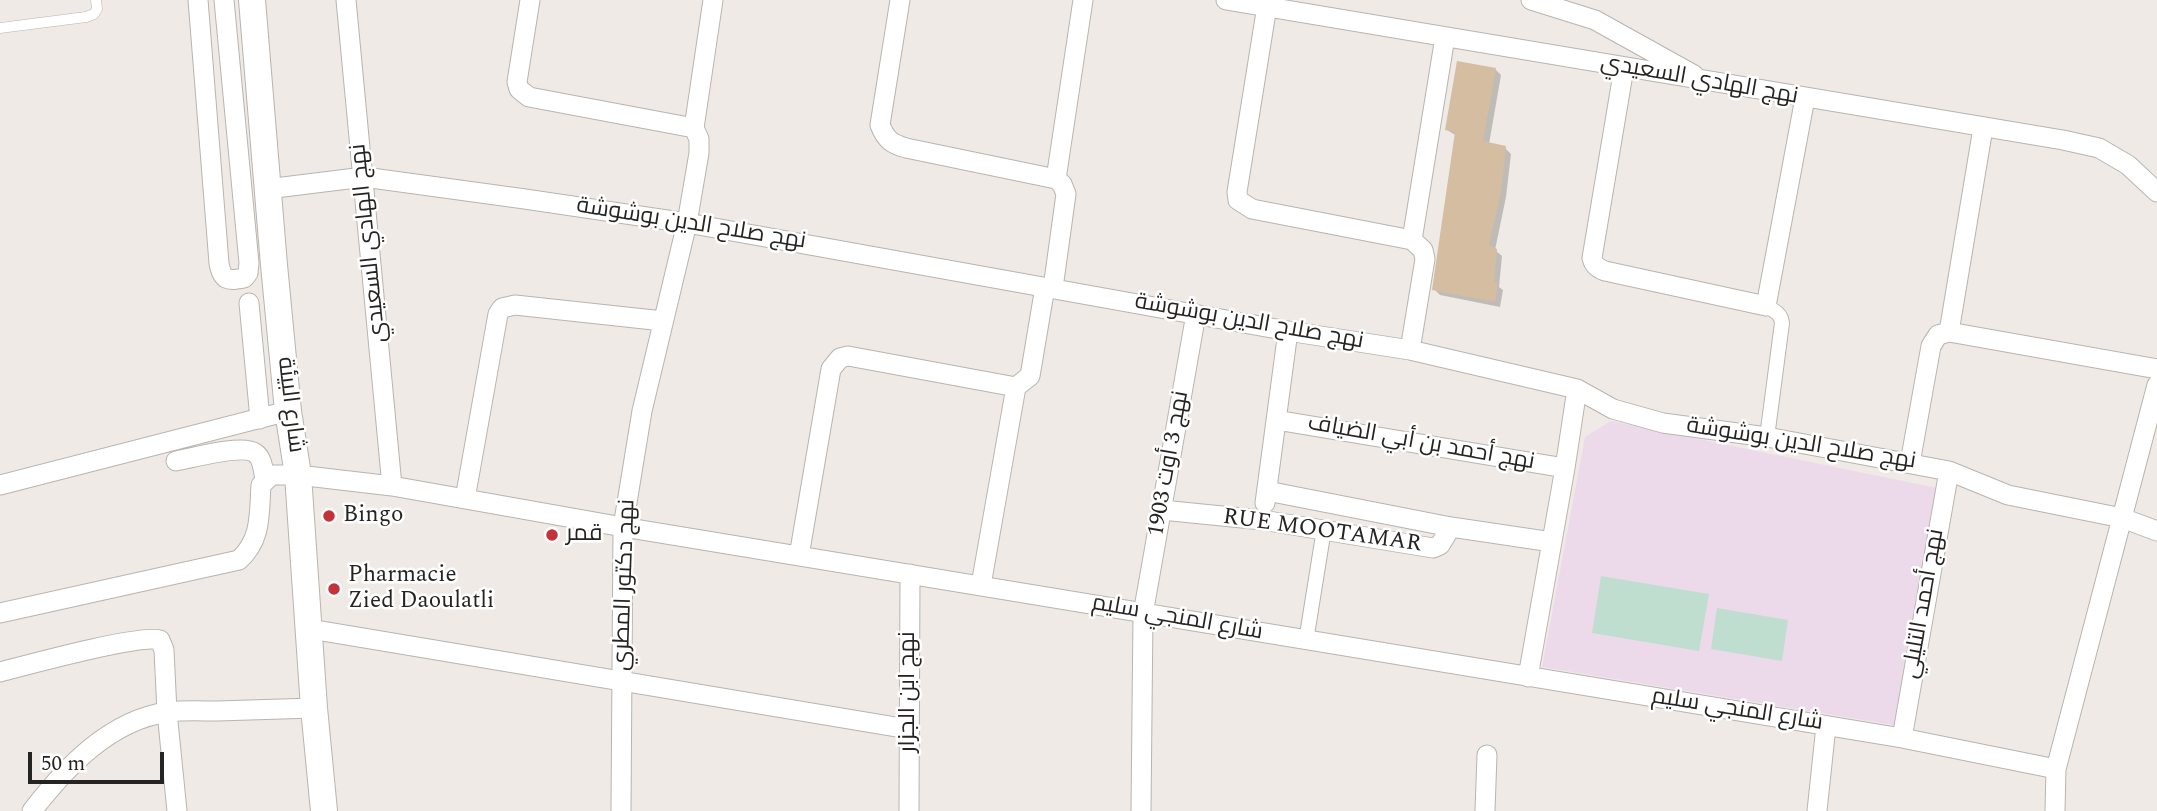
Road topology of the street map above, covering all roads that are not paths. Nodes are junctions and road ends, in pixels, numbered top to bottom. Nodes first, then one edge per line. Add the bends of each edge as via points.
1 (96, 0) edge
2 (198, 0) edge
3 (224, 0) edge
4 (252, 0) edge
5 (346, 0) edge
6 (530, 0) edge
7 (713, 0) edge
8 (900, 0) edge
9 (1083, 0) edge
10 (1226, 0) edge
11 (1531, 0) edge
12 (1267, 6) junction
13 (0, 28) edge
14 (1445, 37) junction
15 (1624, 68) junction
16 (1706, 82) junction
17 (1805, 98) junction
18 (694, 128) junction
19 (1983, 128) junction
20 (364, 177) junction
21 (1056, 179) junction
22 (267, 188) junction
23 (2157, 192) edge
24 (687, 223) junction
25 (1412, 240) junction
26 (1049, 287) junction
27 (249, 303) dead end
28 (1766, 306) junction
29 (1196, 314) junction
30 (663, 321) junction
31 (1288, 331) junction
32 (1949, 332) junction
33 (1410, 350) junction
34 (2157, 369) edge
35 (2157, 385) edge
36 (1016, 387) junction
37 (1577, 389) junction
38 (288, 411) junction
39 (260, 419) junction
40 (1276, 420) junction
41 (1767, 437) junction
42 (176, 461) dead end
43 (1910, 463) junction
44 (1565, 468) junction
45 (1948, 471) junction
46 (298, 475) junction
47 (265, 479) junction
48 (0, 485) edge
49 (393, 486) junction
50 (1266, 491) junction
51 (465, 499) junction
52 (1162, 510) junction
53 (2122, 518) junction
54 (1262, 520) junction
55 (623, 527) junction
56 (1451, 527) junction
57 (1324, 529) junction
58 (2157, 531) edge
59 (1552, 542) junction
60 (799, 556) junction
61 (910, 574) junction
62 (981, 585) junction
63 (0, 613) edge
64 (1143, 614) junction
65 (310, 629) junction
66 (1306, 641) junction
67 (0, 672) edge
68 (1528, 677) junction
69 (623, 681) junction
70 (314, 708) junction
71 (167, 712) junction
72 (1826, 726) junction
73 (908, 729) junction
74 (1902, 738) junction
75 (1487, 755) dead end
76 (2056, 769) junction
77 (32, 811) edge
78 (177, 811) edge
79 (324, 811) edge
80 (621, 811) edge
81 (909, 811) edge
82 (1141, 811) edge
83 (1485, 811) edge
84 (1818, 811) edge
85 (2055, 811) edge

1 - 13 lane via 97,9 86,17
2 - 3 street via 220,273 235,280 244,278 249,263
4 - 22 main road, شارع البيئة
5 - 20 street, نهج الهادي السعيدي
6 - 18 street via 517,82 523,94
7 - 18 street, نهج دكتور المطري
8 - 21 street via 880,125 885,137 893,145
9 - 21 street
10 - 12 street, نهج الهادي السعيدي
11 - 16 street via 1595,20
12 - 14 street, نهج الهادي السعيدي
12 - 25 street via 1238,200 1252,209
14 - 15 street, نهج الهادي السعيدي
14 - 25 street
15 - 16 street, نهج الهادي السعيدي
15 - 28 street via 1593,262 1605,271
16 - 17 street, نهج الهادي السعيدي
17 - 19 street, نهج الهادي السعيدي
17 - 28 street
18 - 24 street, نهج دكتور المطري via 699,153
19 - 23 street, نهج الهادي السعيدي via 2099,148 2128,165
19 - 32 street
20 - 22 street, نهج صلاح الدين بوشوشة
20 - 24 street, نهج صلاح الدين بوشوشة
20 - 49 street, نهج الهادي السعيدي
21 - 26 street via 1066,194
22 - 38 main road, شارع البيئة
24 - 26 street, نهج صلاح الدين بوشوشة
24 - 30 street, نهج دكتور المطري
25 - 33 street via 1425,258
26 - 29 street, نهج صلاح الدين بوشوشة
26 - 36 street via 1030,376
27 - 39 street
28 - 41 street via 1777,312 1782,323
29 - 31 street, نهج صلاح الدين بوشوشة
29 - 52 street, نهج 3 أوت 1903
30 - 51 street via 502,307
30 - 55 street, نهج دكتور المطري
31 - 33 street, نهج صلاح الدين بوشوشة
31 - 40 street
32 - 34 street
32 - 43 street via 1938,335 1931,346
33 - 37 street, نهج صلاح الدين بوشوشة
35 - 53 street
36 - 60 street via 840,358 831,369
36 - 62 street
37 - 41 street, نهج صلاح الدين بوشوشة via 1613,408 1663,423
37 - 44 street
38 - 39 street
38 - 46 main road, شارع البيئة
39 - 48 street
40 - 44 street, نهج أحمد بن أبي الضياف
40 - 50 street
41 - 43 street, نهج صلاح الدين بوشوشة
42 - 47 street via 242,449 261,459
43 - 45 street, نهج صلاح الدين بوشوشة
44 - 59 street
45 - 53 street, نهج صلاح الدين بوشوشة via 2008,495
45 - 74 street, نهج أحمد التليلي
46 - 47 street, شارع المنجي سليم
46 - 49 street, شارع المنجي سليم
46 - 65 main road, شارع البيئة
47 - 63 street via 256,538 239,560
49 - 51 street, شارع المنجي سليم
50 - 54 street
50 - 56 street, RUE MOOTAMAR
51 - 55 street, شارع المنجي سليم
52 - 54 street, RUE MOOTAMAR
52 - 64 street, نهج 3 أوت 1903
53 - 58 street, نهج صلاح الدين بوشوشة
53 - 76 street
54 - 57 street, RUE MOOTAMAR
55 - 60 street, شارع المنجي سليم
55 - 69 street, نهج دكتور المطري
56 - 57 street, RUE MOOTAMAR via 1433,548
56 - 59 street
57 - 66 street
59 - 68 street
60 - 61 street, شارع المنجي سليم
61 - 62 street, شارع المنجي سليم
61 - 73 street, نهج ابن الجزار
62 - 64 street, شارع المنجي سليم
64 - 66 street, شارع المنجي سليم
64 - 82 street, نهج 3 أوت 1903
65 - 69 street
65 - 70 main road, شارع البيئة
66 - 68 street, شارع المنجي سليم
67 - 71 street via 160,640
68 - 72 street, شارع المنجي سليم
69 - 73 street
69 - 80 street, نهج دكتور المطري
70 - 71 street
70 - 79 main road, شارع البيئة
71 - 77 street via 111,733 55,781
71 - 78 street
72 - 74 street, شارع المنجي سليم
72 - 84 street
73 - 81 street, نهج ابن الجزار
74 - 76 street, شارع المنجي سليم
75 - 83 street
76 - 85 street

